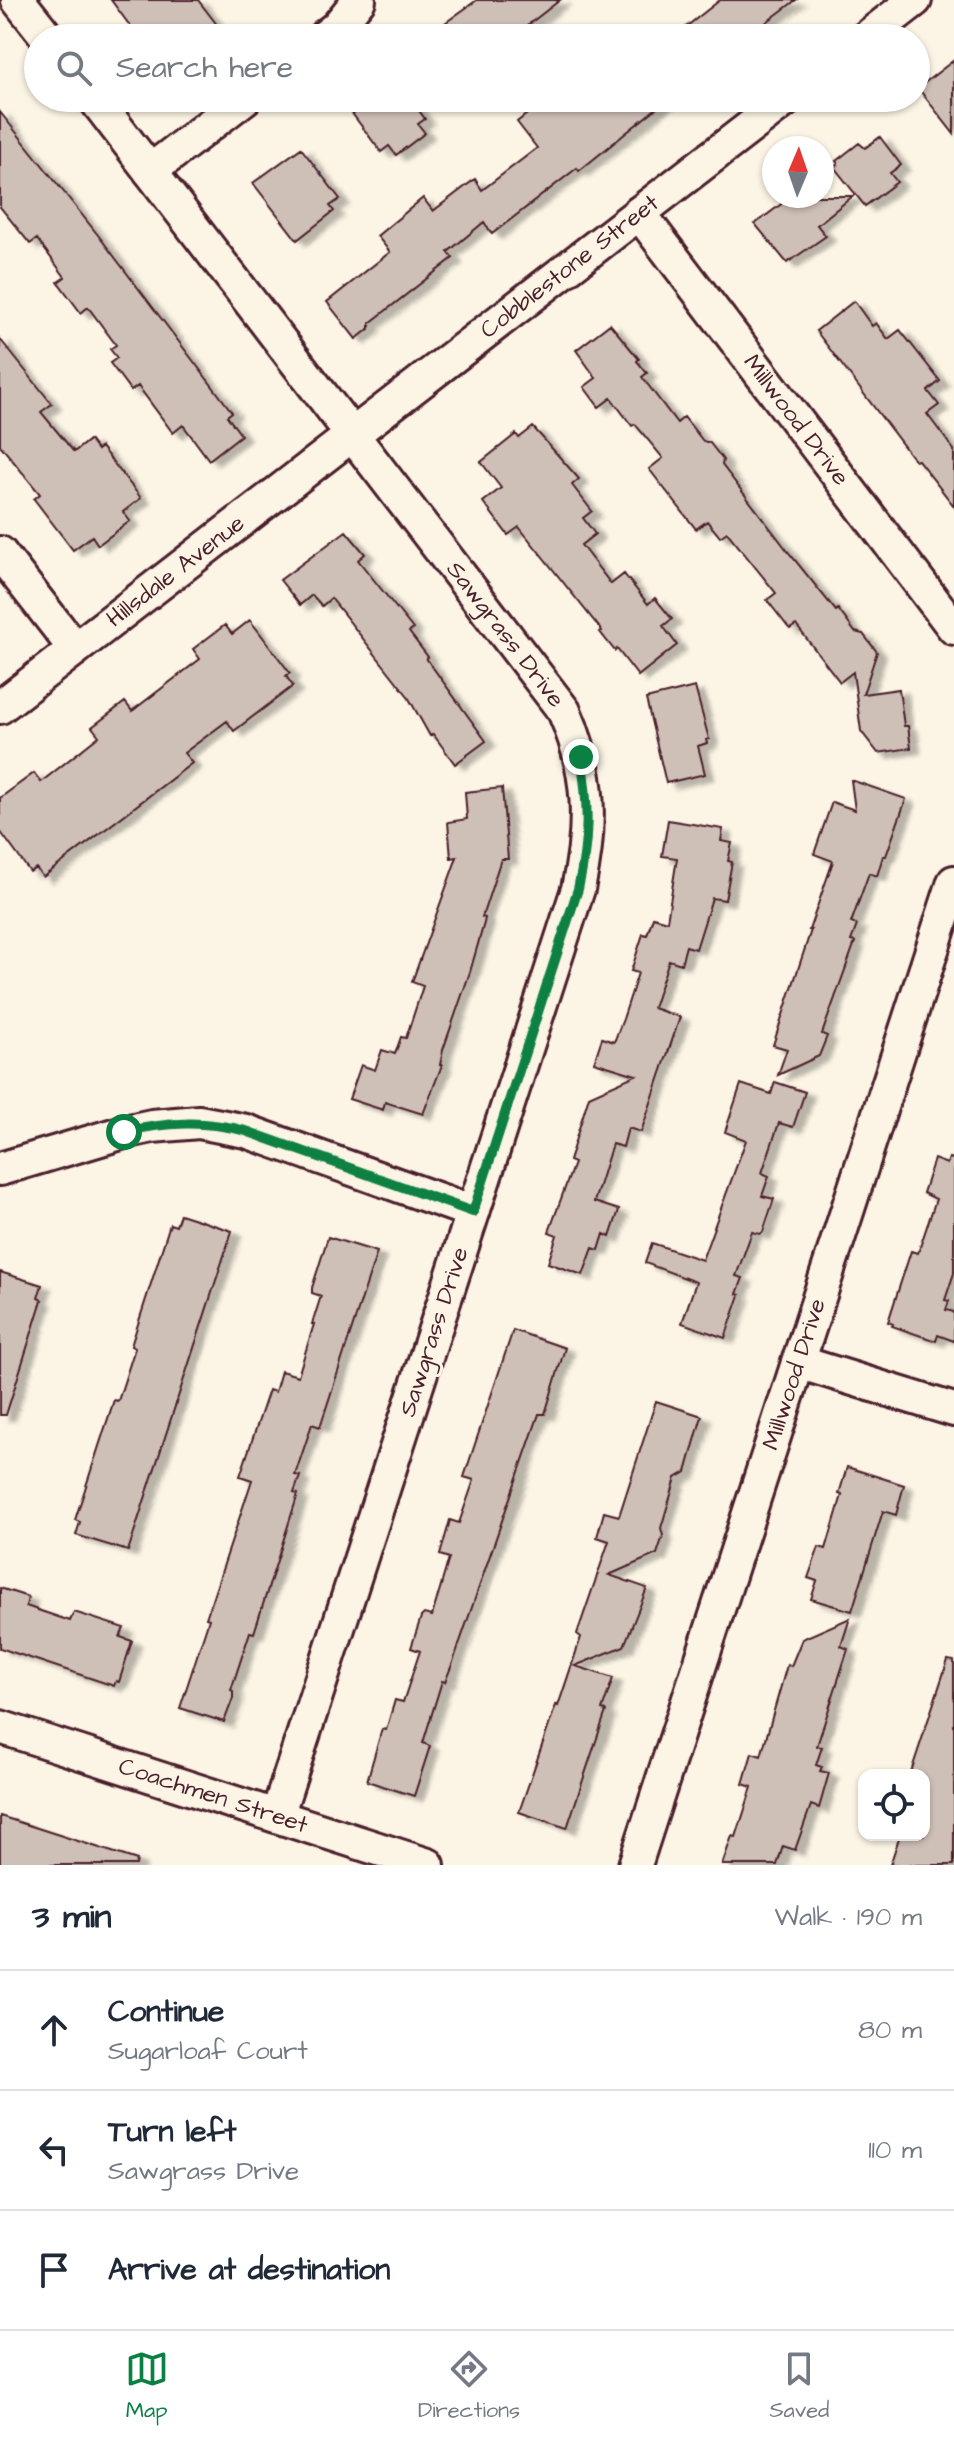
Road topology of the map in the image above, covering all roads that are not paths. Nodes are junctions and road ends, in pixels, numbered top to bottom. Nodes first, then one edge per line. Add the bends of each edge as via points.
1 (18, 0) edge
2 (359, 0) edge
3 (915, 0) edge
4 (37, 24) edge
5 (339, 24) edge
6 (884, 24) edge
7 (105, 112) edge
8 (227, 112) edge
9 (770, 112) edge
10 (150, 171) junction
11 (639, 213) junction
12 (353, 434) junction
13 (0, 553) edge
14 (954, 628) edge
15 (75, 649) junction
16 (0, 707) edge
17 (954, 882) edge
18 (0, 1169) edge
19 (473, 1212) junction
20 (798, 1362) junction
21 (954, 1410) edge
22 (0, 1727) edge
23 (277, 1816) junction
24 (428, 1865) edge
25 (635, 1865) edge

1 - 4 street
2 - 5 street
3 - 6 street
7 - 10 street, Sawgrass Drive
8 - 10 street
9 - 11 street, Cobblestone Street
10 - 12 street, Sawgrass Drive
11 - 12 street, Cobblestone Street
11 - 14 street, Millwood Drive
12 - 15 street, Hillsdale Avenue
12 - 19 street, Sawgrass Drive via 564,711 585,778 587,848 578,889
13 - 15 street
15 - 16 street, Hillsdale Avenue
17 - 20 street, Millwood Drive
18 - 19 street via 124,1132 199,1122 246,1131
19 - 23 street, Sawgrass Drive
20 - 21 street
20 - 25 street, Millwood Drive
22 - 23 street, Coachmen Street
23 - 24 street, Coachmen Street

